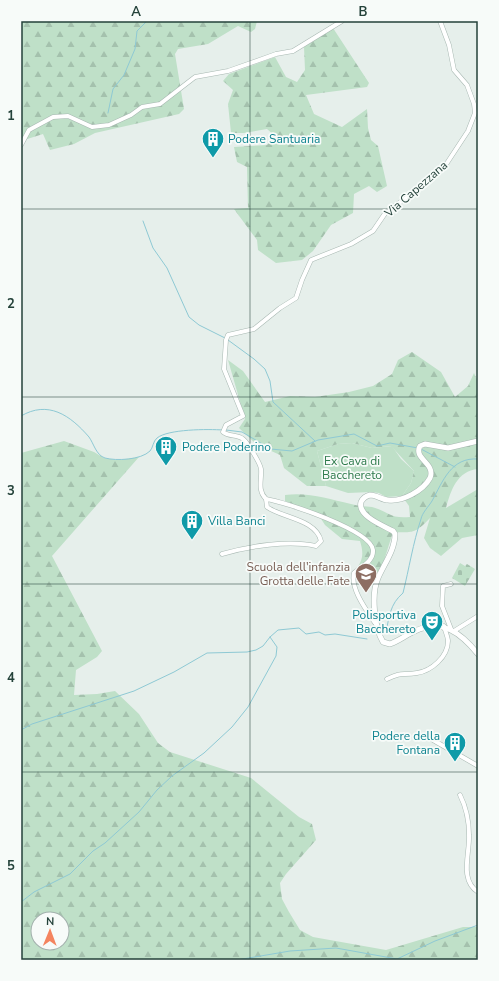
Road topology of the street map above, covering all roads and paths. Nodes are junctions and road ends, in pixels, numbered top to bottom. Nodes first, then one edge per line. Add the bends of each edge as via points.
1 (342, 21) edge
2 (440, 21) edge
3 (21, 145) edge
4 (478, 442) edge
5 (266, 499) junction
6 (222, 554) dead end
7 (451, 584) dead end
8 (478, 616) edge
9 (376, 624) junction
10 (442, 626) junction
11 (452, 630) junction
12 (478, 654) edge
13 (387, 679) dead end
14 (426, 736) dead end
15 (478, 766) edge
16 (460, 795) dead end
17 (478, 892) edge

1 - 3 street via 293,51 276,54 228,71 195,77 160,104 142,107 109,125 92,127 68,116 53,117 30,130
2 - 5 street, Via Capezzana via 449,45 454,70 467,86 475,113 468,131 447,163 412,194 386,212 373,231 351,244 311,260 296,298 254,329 226,337 224,369 243,416 226,425 223,432 242,438 251,450 261,468 260,481
4 - 9 street via 448,448 425,444 419,449 419,456 431,472 422,486 399,500 373,495 362,500 361,505 365,514 395,534 376,586
5 - 6 street via 267,507 295,518 309,527 320,537 319,544 277,544
5 - 9 street via 338,523 358,533 371,544 372,557 365,566 354,573 354,576 356,589
7 - 11 street via 443,586 441,602
8 - 11 street
9 - 10 street via 379,635 386,644 396,642 416,630
10 - 11 street
10 - 13 street via 448,642 440,661 431,668 417,673 399,673
11 - 12 street
14 - 15 street
16 - 17 street via 464,802 469,834 467,876

